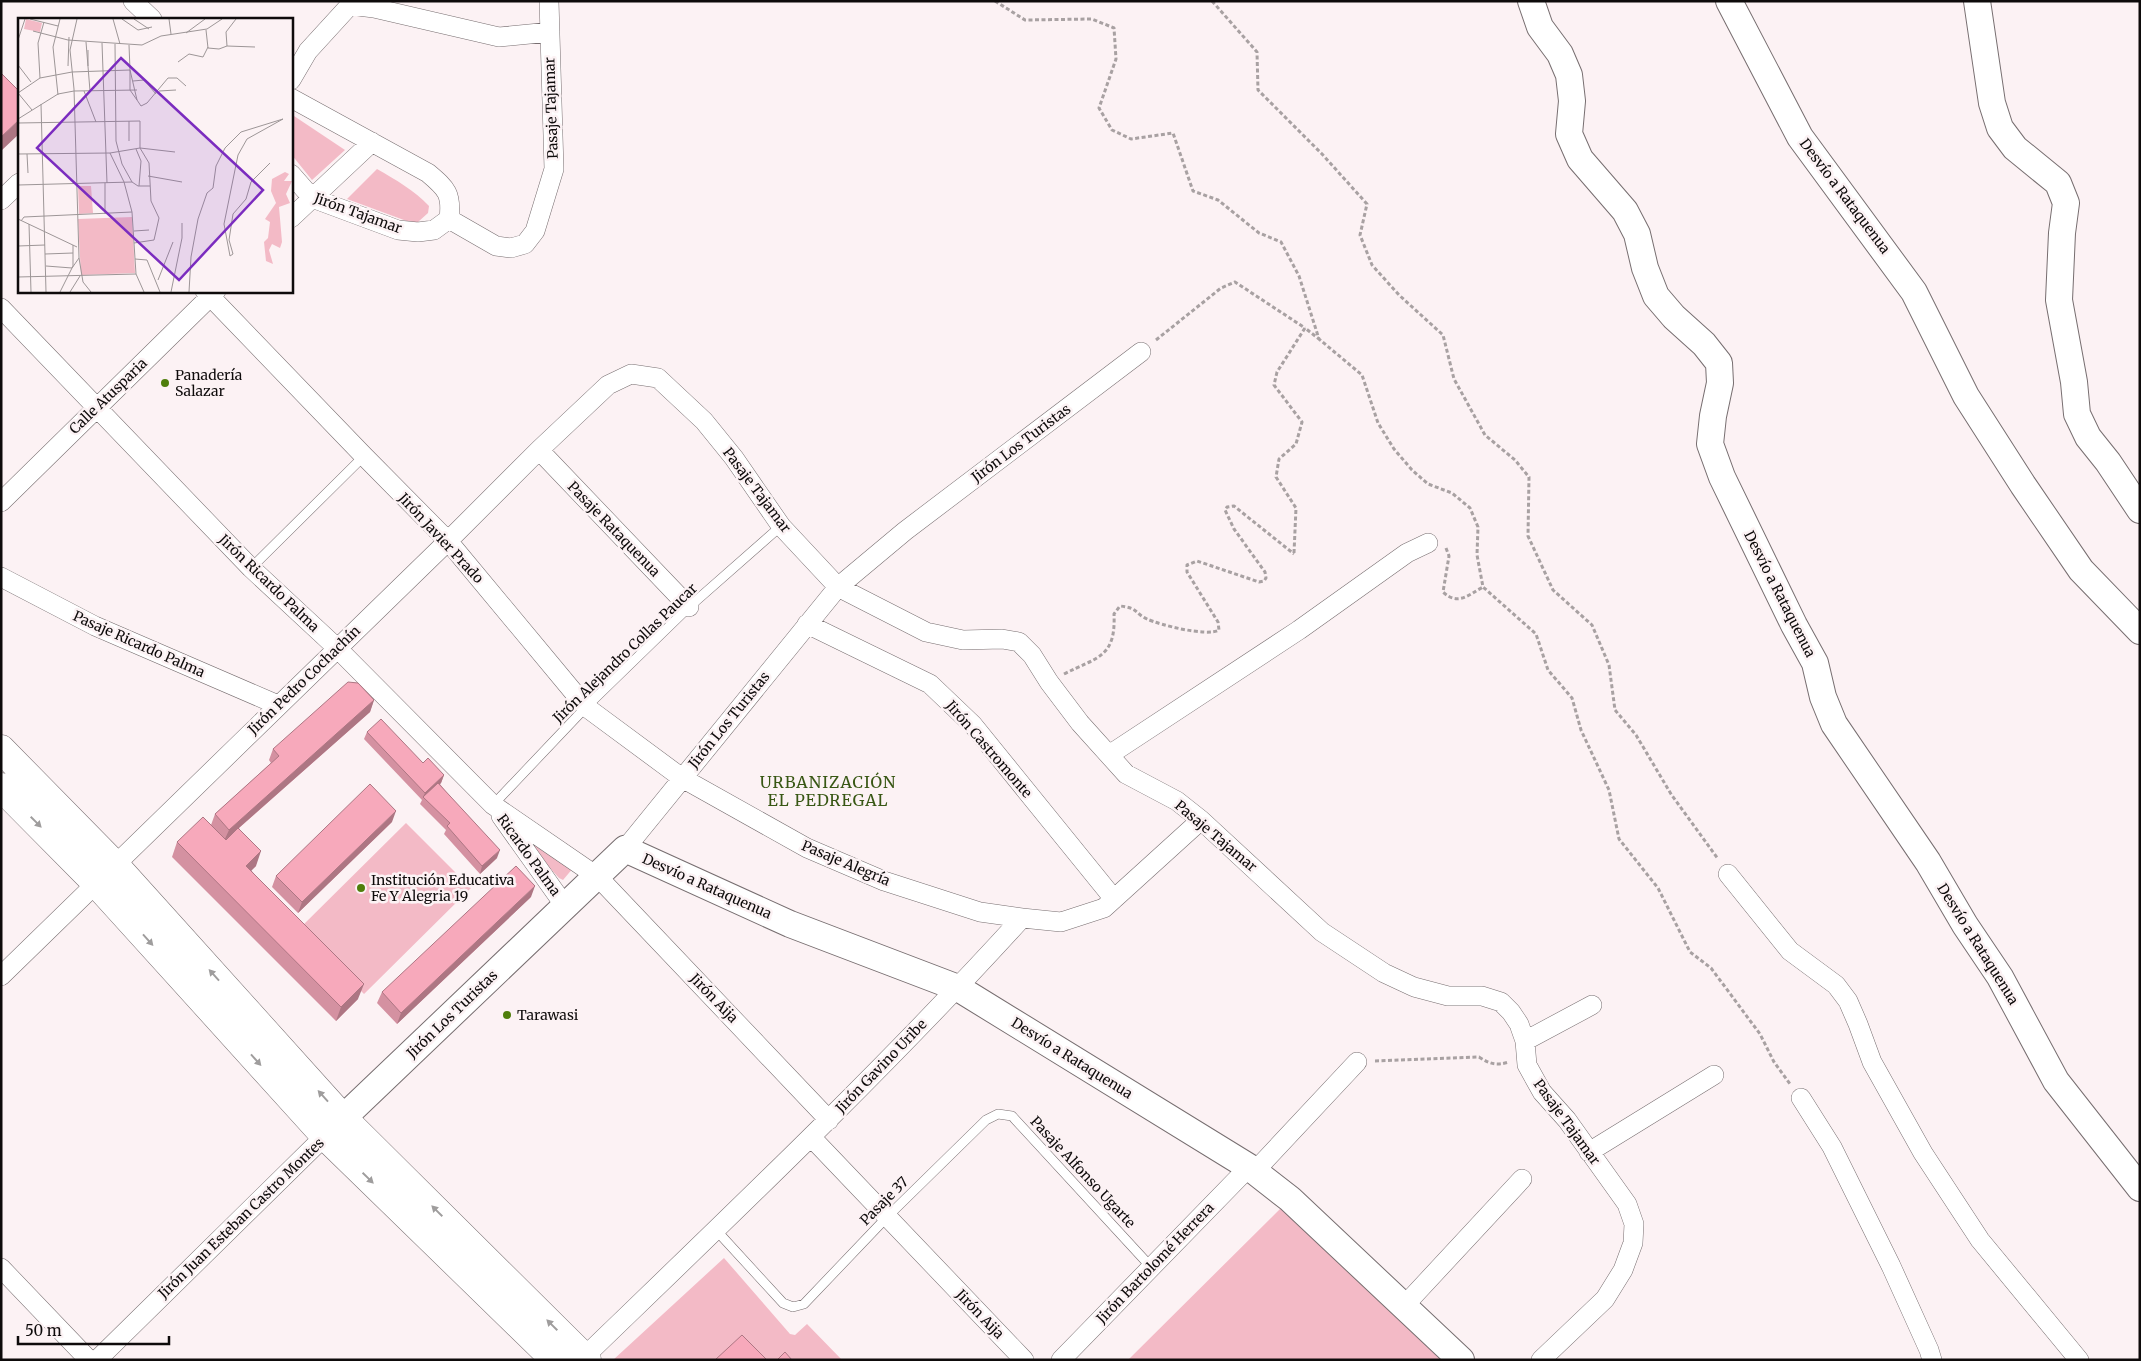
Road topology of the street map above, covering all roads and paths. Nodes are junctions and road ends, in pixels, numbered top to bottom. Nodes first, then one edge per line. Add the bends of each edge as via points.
1 (133, 1) edge
2 (549, 1) edge
3 (995, 1) edge
4 (1212, 1) edge
5 (1531, 1) edge
6 (1729, 1) edge
7 (1976, 1) edge
8 (348, 3) edge
9 (375, 4) edge
10 (151, 18) edge
11 (550, 32) junction
12 (292, 78) edge
13 (292, 99) edge
14 (372, 142) junction
15 (292, 175) edge
16 (18, 184) edge
17 (312, 198) junction
18 (1, 200) edge
19 (292, 217) edge
20 (442, 224) junction
21 (211, 293) edge
22 (1, 308) edge
23 (1305, 328) junction
24 (1319, 339) junction
25 (1141, 352) joint
26 (608, 385) joint
27 (96, 407) junction
28 (539, 450) junction
29 (364, 456) junction
30 (1, 502) edge
31 (2140, 510) edge
32 (781, 526) junction
33 (448, 542) junction
34 (1428, 543) joint
35 (251, 568) junction
36 (1, 577) edge
37 (838, 586) junction
38 (1483, 587) junction
39 (689, 608) junction
40 (806, 624) junction
41 (2140, 631) edge
42 (337, 648) junction
43 (1049, 682) junction
44 (278, 706) junction
45 (586, 708) junction
46 (1, 750) edge
47 (1108, 755) junction
48 (682, 778) junction
49 (1, 787) edge
50 (493, 805) junction
51 (1201, 820) junction
52 (625, 849) junction
53 (106, 874) junction
54 (1728, 874) joint
55 (598, 877) junction
56 (1114, 899) junction
57 (565, 906) junction
58 (1022, 918) junction
59 (1, 976) edge
60 (958, 988) junction
61 (1592, 1005) dead end
62 (1525, 1048) junction
63 (1357, 1062) joint
64 (1714, 1075) dead end
65 (1801, 1098) joint
66 (829, 1120) junction
67 (986, 1120) joint
68 (334, 1127) junction
69 (812, 1138) junction
70 (1589, 1152) junction
71 (1252, 1169) junction
72 (1522, 1179) dead end
73 (2140, 1188) edge
74 (887, 1217) junction
75 (716, 1230) junction
76 (1151, 1267) junction
77 (1, 1268) edge
78 (1404, 1306) junction
79 (584, 1359) edge
80 (89, 1360) edge
81 (97, 1360) edge
82 (555, 1360) edge
83 (1024, 1360) edge
84 (1061, 1360) edge
85 (1461, 1360) edge
86 (1542, 1360) edge
87 (1932, 1360) edge
88 (2079, 1360) edge

1 - 10 street
2 - 11 street, Pasaje Tajamar
3 - 24 path via 1025,20 1092,20 1114,28 1116,59 1099,108 1112,130 1131,139 1173,133 1192,191 1218,200 1260,233 1281,242 1299,276
4 - 54 path via 1257,52 1258,90 1367,204 1360,235 1372,265 1443,335 1454,379 1485,435 1515,460 1529,477 1528,536 1553,590 1592,625 1609,665 1615,710 1636,735 1671,794
5 - 73 street, Desvío a Rataquenua via 1540,27 1560,54 1569,74 1572,101 1569,134 1580,159 1625,211 1637,234 1656,296 1704,344 1718,363 1720,383 1710,444 1722,477 1815,663 1834,724 1928,862 2000,977 2056,1081
6 - 41 street, Desvío a Rataquenua via 1800,137 1914,292 1966,396 2023,485 2082,570
7 - 31 street via 1992,103 2000,128 2014,148 2058,183 2066,203 2059,300 2077,414 2088,437
8 - 9 street
8 - 12 street via 308,51
9 - 11 street via 499,37
11 - 20 street, Pasaje Tajamar via 554,169 535,231 525,244 511,248 496,246
13 - 14 street
14 - 17 street
14 - 20 street via 428,173 443,186 451,202
15 - 17 street, Jirón Tajamar
16 - 18 street
17 - 19 street
17 - 20 street, Jirón Tajamar via 398,230 418,232
21 - 27 street, Calle Atusparia
21 - 29 street, Jirón Javier Prado
22 - 27 street, Jirón Ricardo Palma
23 - 24 path
23 - 25 path via 1235,282 1221,288
23 - 43 path via 1277,372 1274,385 1302,422 1296,444 1279,460 1276,477 1296,508 1294,554 1234,506 1227,507 1225,510 1234,529 1266,578 1259,582 1197,561 1188,565 1187,572 1218,622 1219,630 1205,633 1175,627 1147,619 1132,607 1120,606 1114,614 1114,631 1107,651 1094,661
24 - 38 path via 1362,375 1378,423 1412,470 1428,484 1452,493 1470,508 1478,527 1477,555
25 - 37 street, Jirón Los Turistas via 905,531
26 - 28 street, Jirón Pedro Cochachín
26 - 32 street, Pasaje Tajamar via 631,374 658,378 704,422 734,458
27 - 30 street, Calle Atusparia
27 - 35 street, Jirón Ricardo Palma
28 - 33 street, Jirón Pedro Cochachín
28 - 39 street, Pasaje Rataquenua
29 - 33 street, Jirón Javier Prado
29 - 35 lane
32 - 37 street, Pasaje Tajamar
32 - 39 lane, Jirón Alejandro Collas Paucar
33 - 42 street, Jirón Pedro Cochachín
33 - 45 street, Jirón Javier Prado
34 - 38 path via 1444,545 1449,556 1443,592 1450,598 1459,599
34 - 47 street
35 - 42 street, Jirón Ricardo Palma
36 - 44 street, Pasaje Ricardo Palma via 95,626
37 - 40 street, Jirón Los Turistas
37 - 43 street, Pasaje Tajamar via 926,632 963,640 1020,642
38 - 65 path via 1536,634 1548,670 1572,698 1580,730 1609,790 1619,839 1658,888 1690,952 1711,968 1760,1034 1774,1062
39 - 45 lane, Jirón Alejandro Collas Paucar
40 - 48 street, Jirón Los Turistas
40 - 56 street, Jirón Castromonte via 930,684 973,725
42 - 44 street, Jirón Pedro Cochachín
42 - 50 street, Jirón Ricardo Palma
43 - 47 street, Pasaje Tajamar
44 - 53 street, Jirón Pedro Cochachín
45 - 48 street, Jirón Javier Prado
45 - 50 lane, Jirón Alejandro Collas Paucar
46 - 53 main road
47 - 51 street, Pasaje Tajamar via 1126,774 1177,801
48 - 52 street, Jirón Los Turistas
48 - 58 street, Pasaje Alegría via 807,848 884,880 980,912
49 -> 53 main road
50 - 55 street, Jirón Ricardo Palma
50 - 57 street, Ricardo Palma
51 - 56 street
51 - 62 street, Pasaje Tajamar via 1322,932 1384,973 1414,987 1448,996 1482,996 1501,1002 1519,1024
52 - 55 street, Jirón Los Turistas
52 - 60 street, Desvío a Rataquenua via 790,924
53 - 59 street, Jirón Pedro Cochachín
53 - 68 main road
54 - 88 street via 1790,951 1836,985 1848,1001 1872,1062 1923,1153 1980,1240
55 - 57 street, Jirón Los Turistas
55 - 66 street, Jirón Aija
56 - 58 street via 1104,908 1061,922
57 - 68 street, Jirón Los Turistas
58 - 60 street, Jirón Gavino Uribe
60 - 66 street, Jirón Gavino Uribe
60 - 71 street, Desvío a Rataquenua
61 - 62 street
62 - 63 path via 1499,1065 1479,1057
62 - 70 street, Pasaje Tajamar via 1527,1065 1542,1092
63 - 71 street, Jirón Bartolomé Herrera
64 - 70 street
65 - 87 street via 1832,1146 1905,1296
66 - 69 street, Jirón Gavino Uribe
67 - 74 lane, Pasaje 37
67 - 76 lane, Pasaje Alfonso Ugarte via 998,1114 1012,1116
79 -> 68 main road
68 - 81 street, Jirón Juan Esteban Castro Montes
68 -> 82 main road
69 - 74 street, Jirón Aija
69 - 75 street, Jirón Gavino Uribe
70 - 86 street, Pasaje Tajamar via 1627,1204 1634,1224 1633,1243 1623,1270 1605,1299
71 - 76 street, Jirón Bartolomé Herrera
71 - 78 street, Desvío a Rataquenua via 1290,1199
72 - 78 street
74 - 75 lane, Pasaje 37 via 804,1304 792,1307 782,1303
74 - 83 street, Jirón Aija
75 - 79 street, Jirón Gavino Uribe
76 - 84 street, Jirón Bartolomé Herrera
77 - 80 street
78 - 85 street, Desvío a Rataquenua

